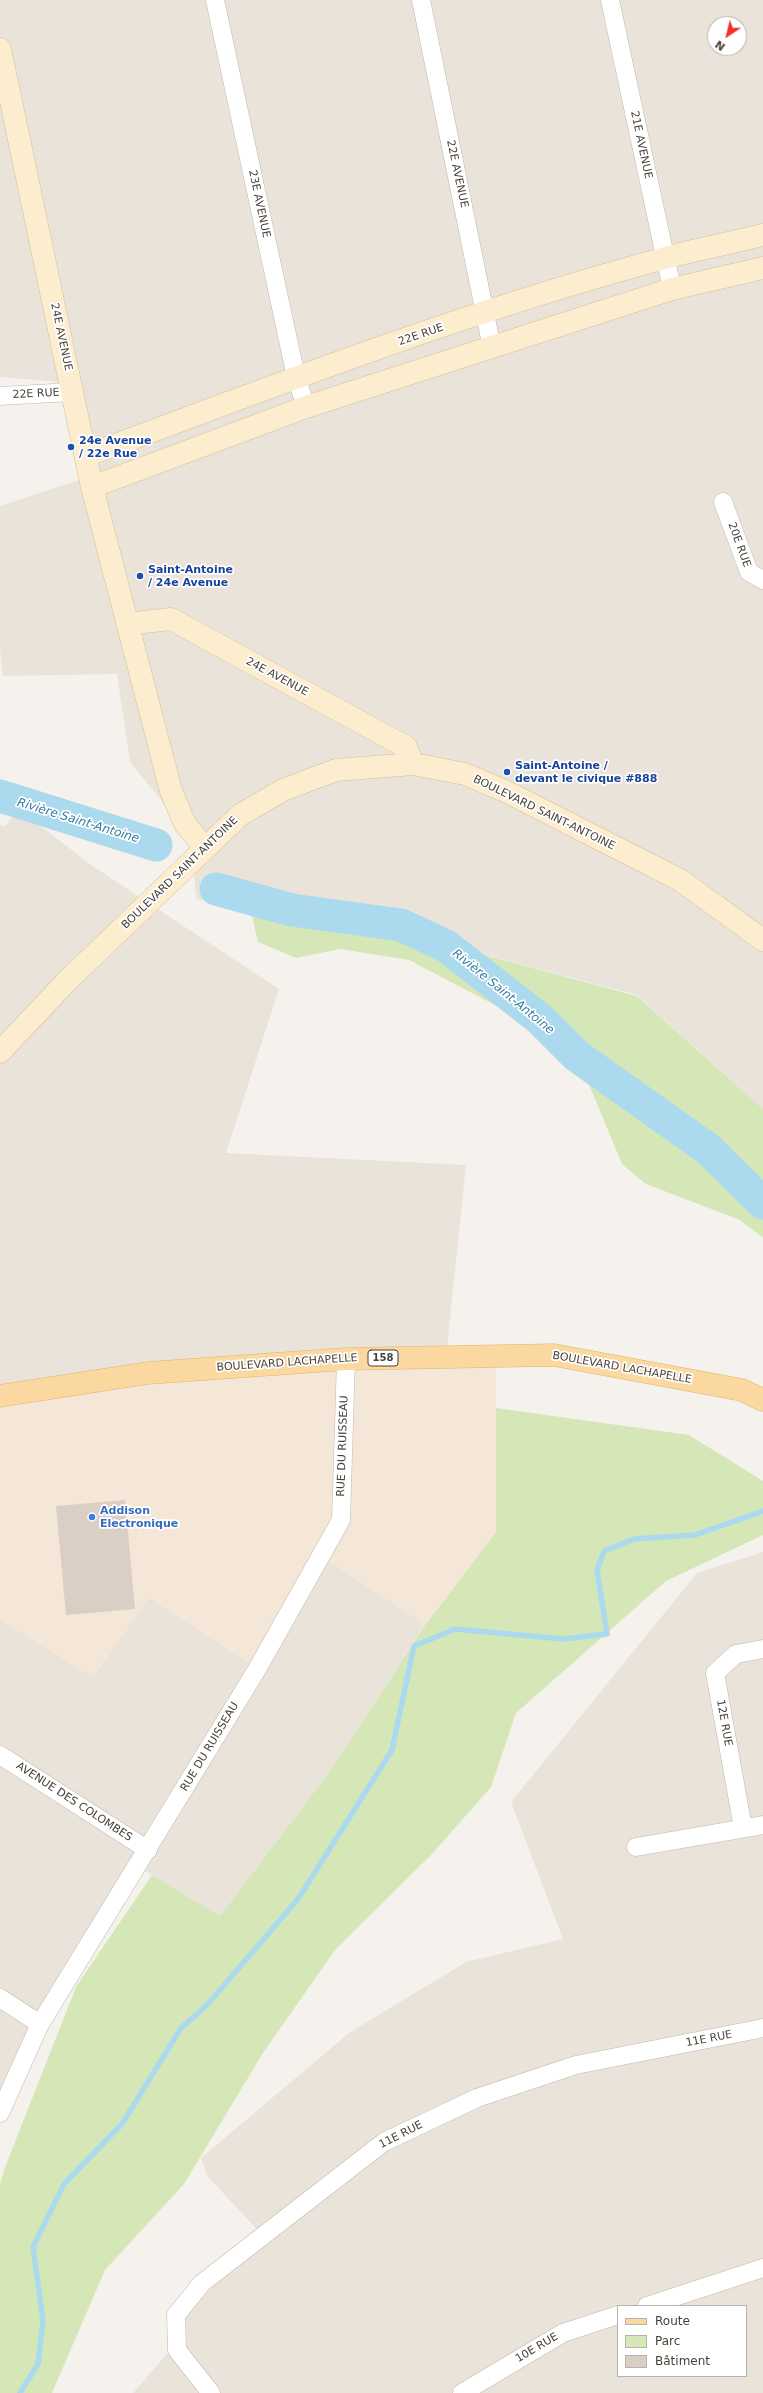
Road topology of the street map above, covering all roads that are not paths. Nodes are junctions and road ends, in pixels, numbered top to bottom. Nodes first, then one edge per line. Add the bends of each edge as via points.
1 (215, 0) edge
2 (421, 0) edge
3 (610, 0) edge
4 (0, 49) edge
5 (763, 235) edge
6 (666, 258) junction
7 (763, 268) edge
8 (672, 289) junction
9 (486, 312) junction
10 (492, 348) junction
11 (296, 377) junction
12 (72, 392) junction
13 (0, 396) edge
14 (306, 408) junction
15 (86, 456) junction
16 (92, 487) junction
17 (723, 502) dead end
18 (763, 580) edge
19 (127, 624) junction
20 (413, 764) junction
21 (205, 848) junction
22 (763, 940) edge
23 (0, 1052) edge
24 (346, 1359) junction
25 (0, 1396) edge
26 (763, 1400) edge
27 (763, 1649) edge
28 (0, 1755) edge
29 (763, 1825) edge
30 (743, 1828) junction
31 (636, 1847) dead end
32 (148, 1850) junction
33 (0, 1998) edge
34 (40, 2024) junction
35 (763, 2028) edge
36 (0, 2113) edge
37 (763, 2268) edge
38 (650, 2305) edge
39 (617, 2315) edge
40 (211, 2393) edge
41 (462, 2393) edge

1 - 11 street, 23E AVENUE
2 - 9 street, 22E AVENUE
3 - 6 street, 21E AVENUE
4 - 12 street, 24E AVENUE
5 - 6 street, 22E RUE
6 - 8 street, 21E AVENUE
6 - 9 street, 22E RUE
7 - 8 street
8 - 10 street
9 - 10 street, 22E AVENUE
9 - 11 street, 22E RUE
10 - 14 street
11 - 14 street, 23E AVENUE
11 - 15 street, 22E RUE
12 - 13 street, 22E RUE
12 - 15 street, 24E AVENUE
14 - 16 street
15 - 16 street, 24E AVENUE
16 - 19 street, 24E AVENUE
17 - 18 street, 20E RUE via 749,572
19 - 20 street, 24E AVENUE via 171,619 406,747
19 - 21 street, 24E AVENUE via 171,791 185,824
20 - 21 street, BOULEVARD SAINT-ANTOINE via 336,770 283,790 240,815
20 - 22 street, BOULEVARD SAINT-ANTOINE via 465,774 507,792 680,880
21 - 23 street, BOULEVARD SAINT-ANTOINE via 68,980
24 - 25 main road, BOULEVARD LACHAPELLE / 158 via 148,1373
24 - 26 main road, BOULEVARD LACHAPELLE / 158 via 554,1355 742,1390
24 - 32 street, RUE DU RUISSEAU via 341,1520 256,1671
27 - 30 street, 12E RUE via 736,1654 715,1673
28 - 32 street, AVENUE DES COLOMBES
29 - 30 street
30 - 31 street
32 - 34 street, RUE DU RUISSEAU
33 - 34 street
34 - 36 street, RUE DU RUISSEAU
35 - 40 street, 11E RUE via 576,2065 477,2098 384,2142 202,2283 176,2315 177,2350
37 - 38 street
39 - 41 street, 10E RUE via 563,2333

